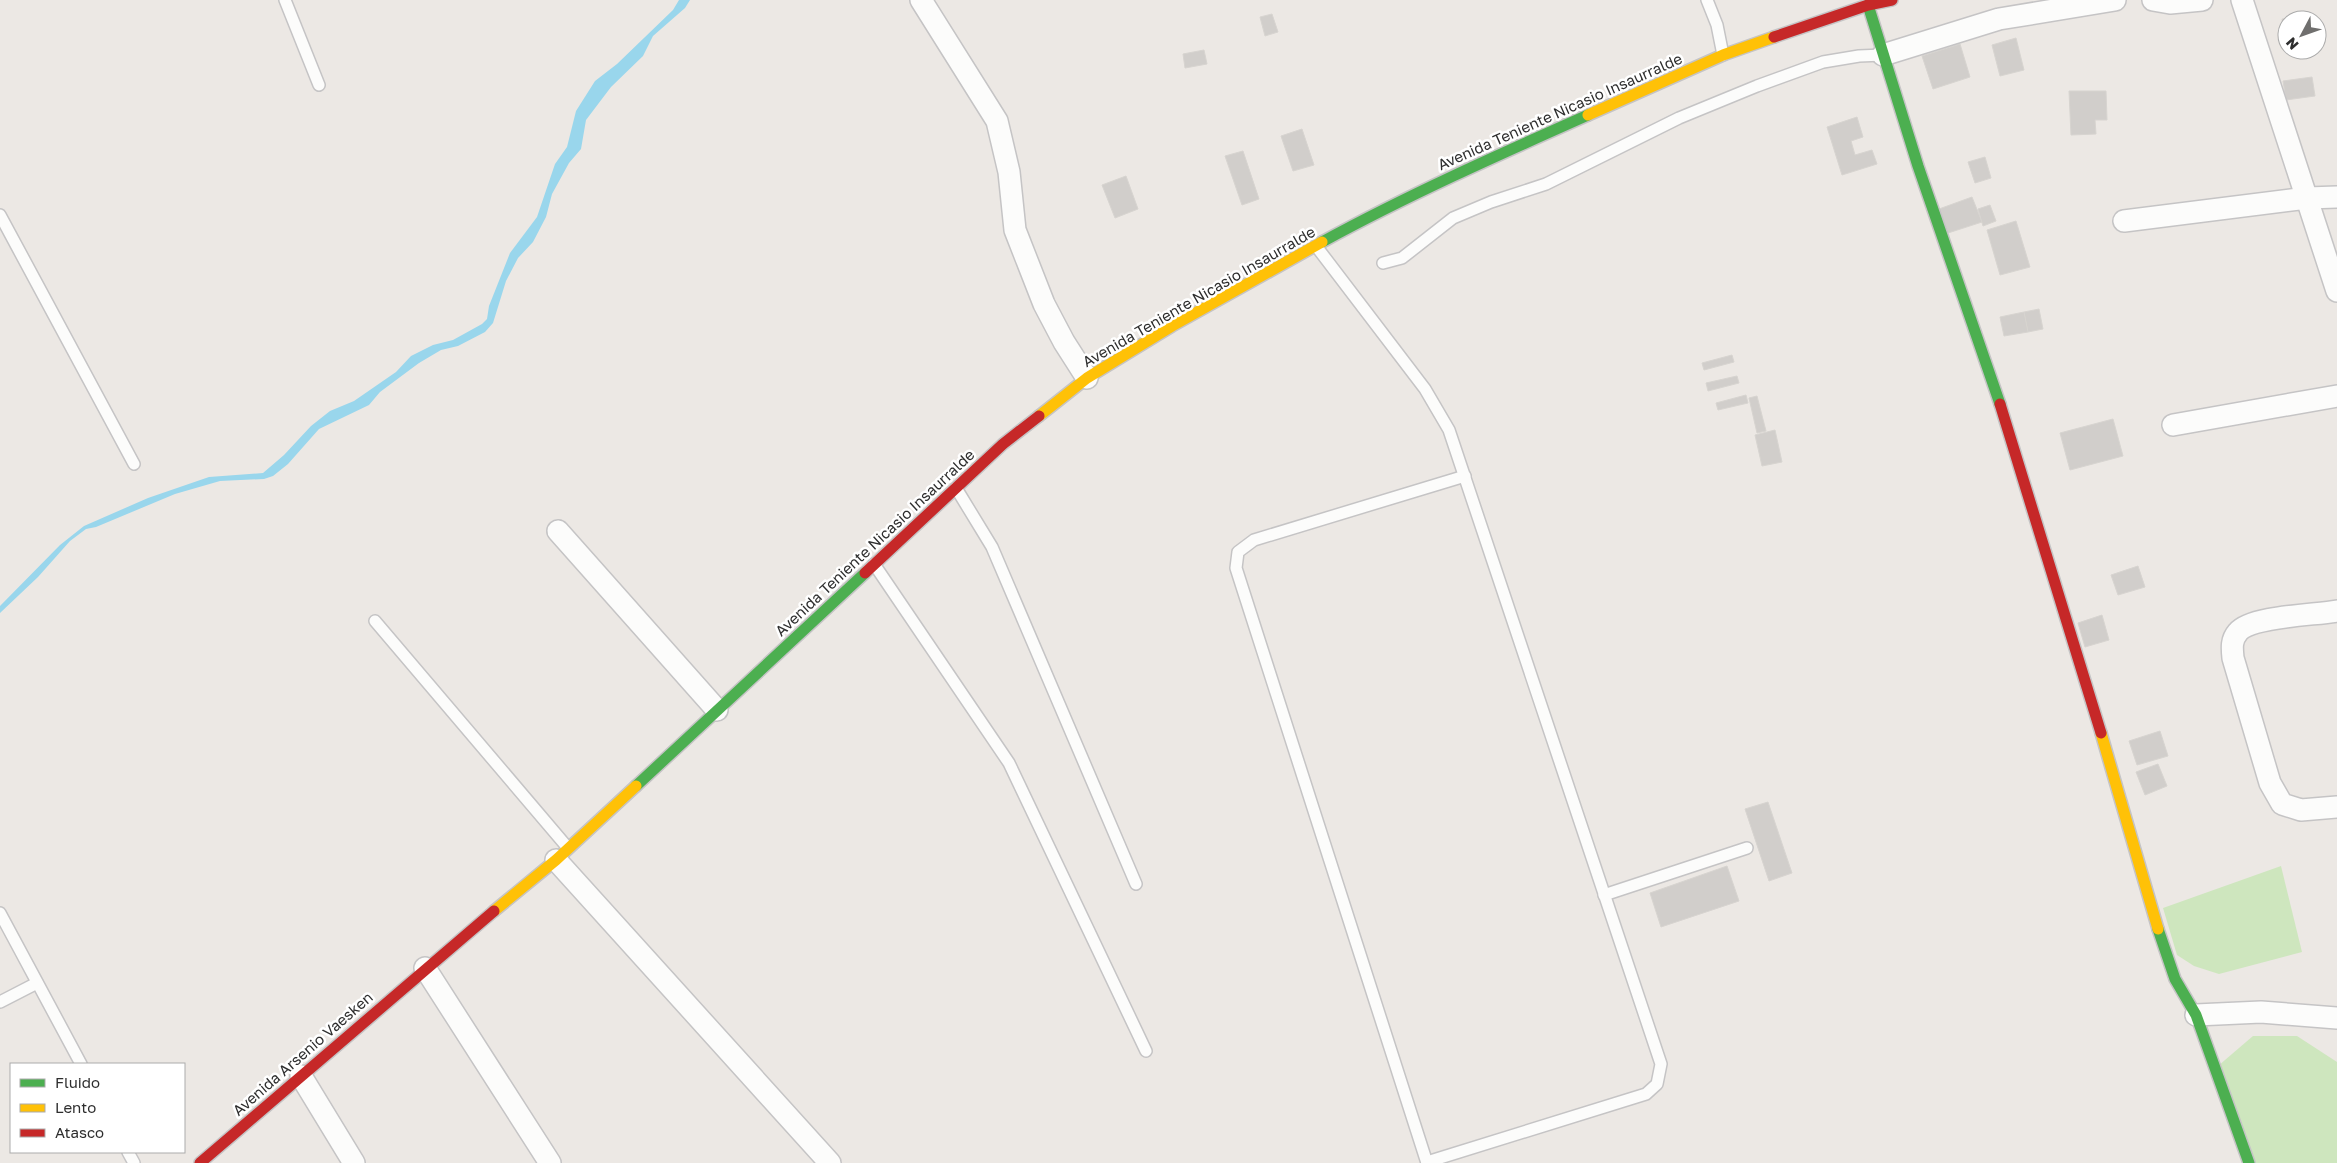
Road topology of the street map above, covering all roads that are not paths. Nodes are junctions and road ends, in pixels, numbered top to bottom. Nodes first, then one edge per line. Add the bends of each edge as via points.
1 (285, 0) edge
2 (921, 0) edge
3 (1707, 0) edge
4 (1892, 0) edge
5 (2115, 0) edge
6 (2153, 0) edge
7 (2202, 0) edge
8 (2242, 0) edge
9 (1868, 5) junction
10 (1723, 55) junction
11 (1883, 55) junction
12 (319, 85) dead end
13 (2337, 197) edge
14 (2307, 198) junction
15 (0, 215) edge
16 (2124, 222) dead end
17 (1316, 246) junction
18 (1382, 263) dead end
19 (2337, 291) edge
20 (1087, 378) junction
21 (2337, 396) edge
22 (2174, 425) dead end
23 (134, 464) dead end
24 (1465, 476) junction
25 (956, 488) junction
26 (558, 531) dead end
27 (874, 564) junction
28 (2337, 611) edge
29 (376, 621) dead end
30 (717, 710) junction
31 (2337, 807) edge
32 (1747, 848) dead end
33 (563, 854) junction
34 (1136, 884) dead end
35 (1604, 895) junction
36 (0, 913) edge
37 (425, 968) junction
38 (38, 983) junction
39 (0, 1002) edge
40 (2196, 1015) junction
41 (2337, 1018) edge
42 (1146, 1050) dead end
43 (80, 1063) edge
44 (301, 1076) junction
45 (200, 1163) edge
46 (354, 1163) edge
47 (550, 1163) edge
48 (830, 1163) edge
49 (1427, 1163) edge
50 (2249, 1163) edge

1 - 12 lane
2 - 20 street via 998,121 1009,172 1015,230 1044,304
3 - 10 lane via 1717,25
4 - 9 main road, Avenida Teniente Nicasio Insaurralde
5 - 11 street via 1998,19
6 - 7 street via 2170,3
8 - 14 street
9 - 10 main road, Avenida Teniente Nicasio Insaurralde
9 - 11 main road
10 - 17 main road, Avenida Teniente Nicasio Insaurralde via 1481,163
11 - 18 lane via 1823,62 1679,118 1546,184 1454,218 1402,258
11 - 40 main road via 1918,166 1988,363 2088,684 2162,944 2175,980
13 - 14 street
14 - 16 street
14 - 19 street
15 - 23 lane
17 - 20 main road, Avenida Teniente Nicasio Insaurralde via 1172,326
17 - 24 lane via 1425,389 1449,430
20 - 25 main road, Avenida Teniente Nicasio Insaurralde via 1003,444
21 - 22 street
24 - 35 lane
24 - 49 lane via 1254,540 1238,552 1236,568
25 - 27 main road, Avenida Teniente Nicasio Insaurralde
25 - 34 lane via 992,547
26 - 30 street
27 - 30 main road, Avenida Teniente Nicasio Insaurralde
27 - 42 lane via 1009,763
28 - 31 street via 2262,620 2244,626 2232,644 2233,658 2270,783 2282,804 2301,810
29 - 33 lane
30 - 33 main road, Avenida Teniente Nicasio Insaurralde
32 - 35 lane
33 - 37 main road, Avenida Teniente Nicasio Insaurralde
33 - 48 street
35 - 49 lane via 1661,1064 1657,1084 1646,1094
36 - 38 lane
37 - 44 main road, Avenida Arsenio Vaesken
37 - 47 street
38 - 39 lane
38 - 43 lane
40 - 41 street via 2261,1012
40 - 50 main road
44 - 45 main road, Avenida Arsenio Vaesken
44 - 46 street

